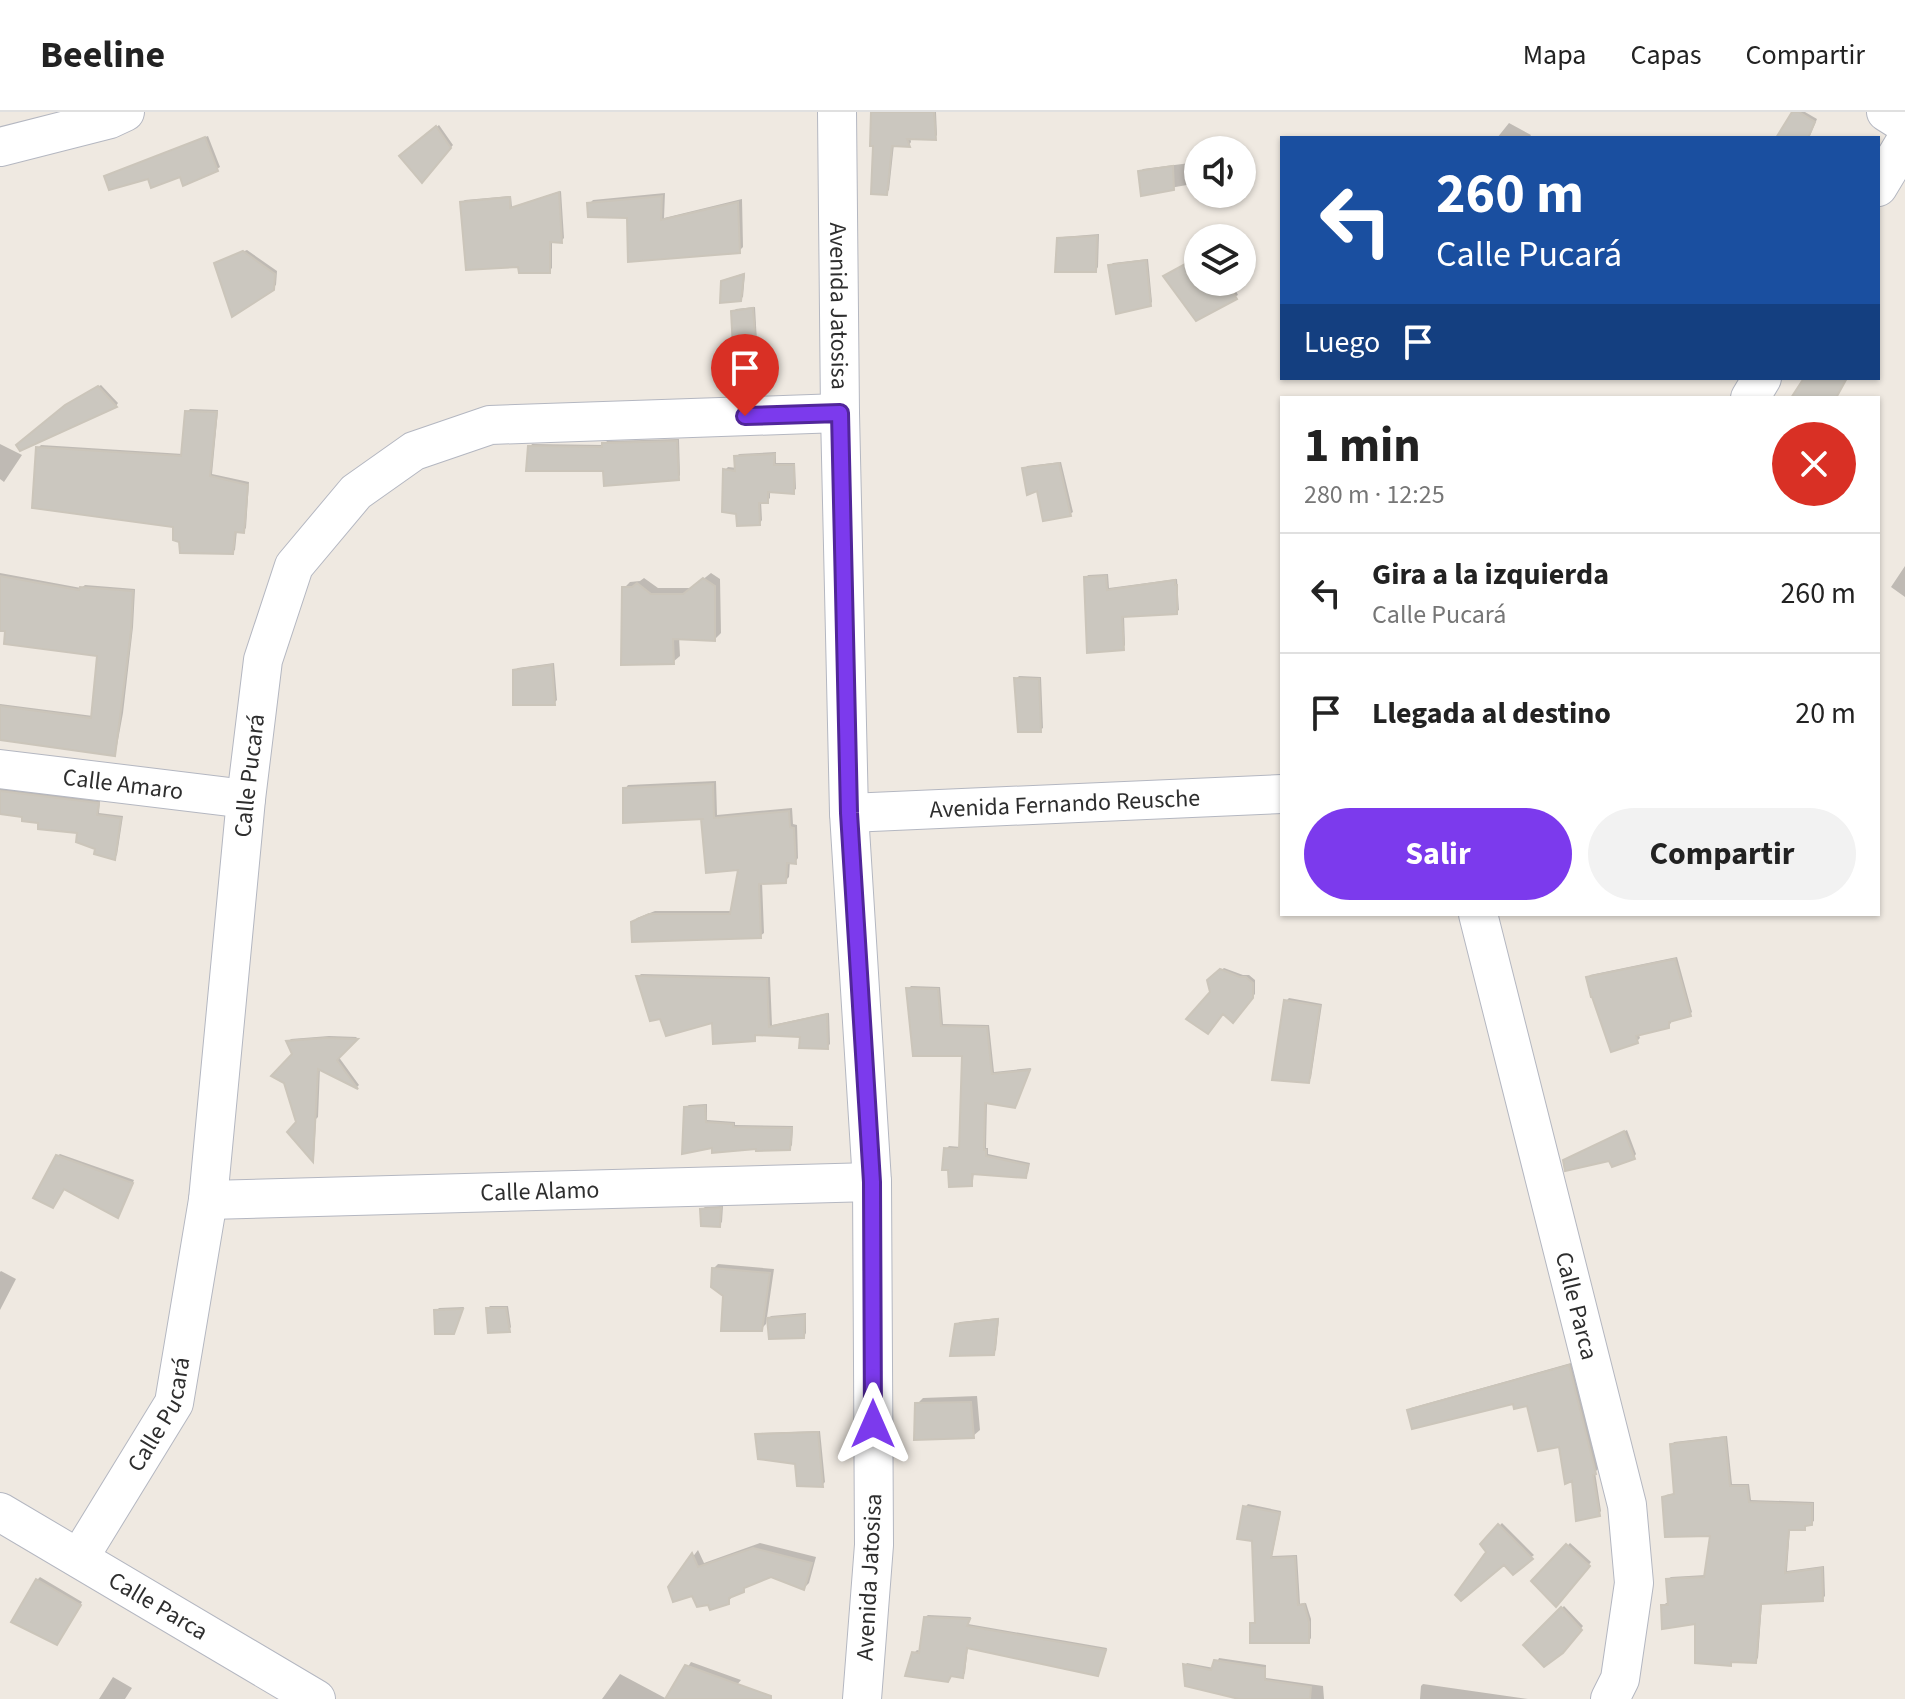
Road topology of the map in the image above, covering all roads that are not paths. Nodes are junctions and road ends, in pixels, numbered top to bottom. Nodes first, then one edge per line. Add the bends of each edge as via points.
1 (125, 112) edge
2 (837, 112) edge
3 (1886, 112) edge
4 (1905, 124) edge
5 (1905, 142) edge
6 (0, 147) edge
7 (1880, 184) edge
8 (840, 413) junction
9 (0, 769) edge
10 (1280, 794) edge
11 (246, 799) junction
12 (849, 813) junction
13 (1479, 916) edge
14 (872, 1182) junction
15 (208, 1200) junction
16 (0, 1512) edge
17 (79, 1558) junction
18 (316, 1699) edge
19 (862, 1699) edge
20 (1610, 1699) edge

1 - 6 street
2 - 8 street, Avenida Jatosisa
3 - 4 street
5 - 7 street
8 - 11 street, Calle Pucará via 490,425 414,451 356,492 294,566 263,660
8 - 12 street, Avenida Jatosisa
9 - 11 street, Calle Amaro
10 - 12 street, Avenida Fernando Reusche
11 - 15 street, Calle Pucará
12 - 14 street, Avenida Jatosisa
13 - 20 street, Calle Parca via 1627,1505 1634,1583 1620,1679
14 - 15 street, Calle Alamo
14 - 19 street, Avenida Jatosisa via 874,1545
15 - 17 street, Calle Pucará via 174,1403
16 - 17 street, Calle Parca
17 - 18 street, Calle Parca

